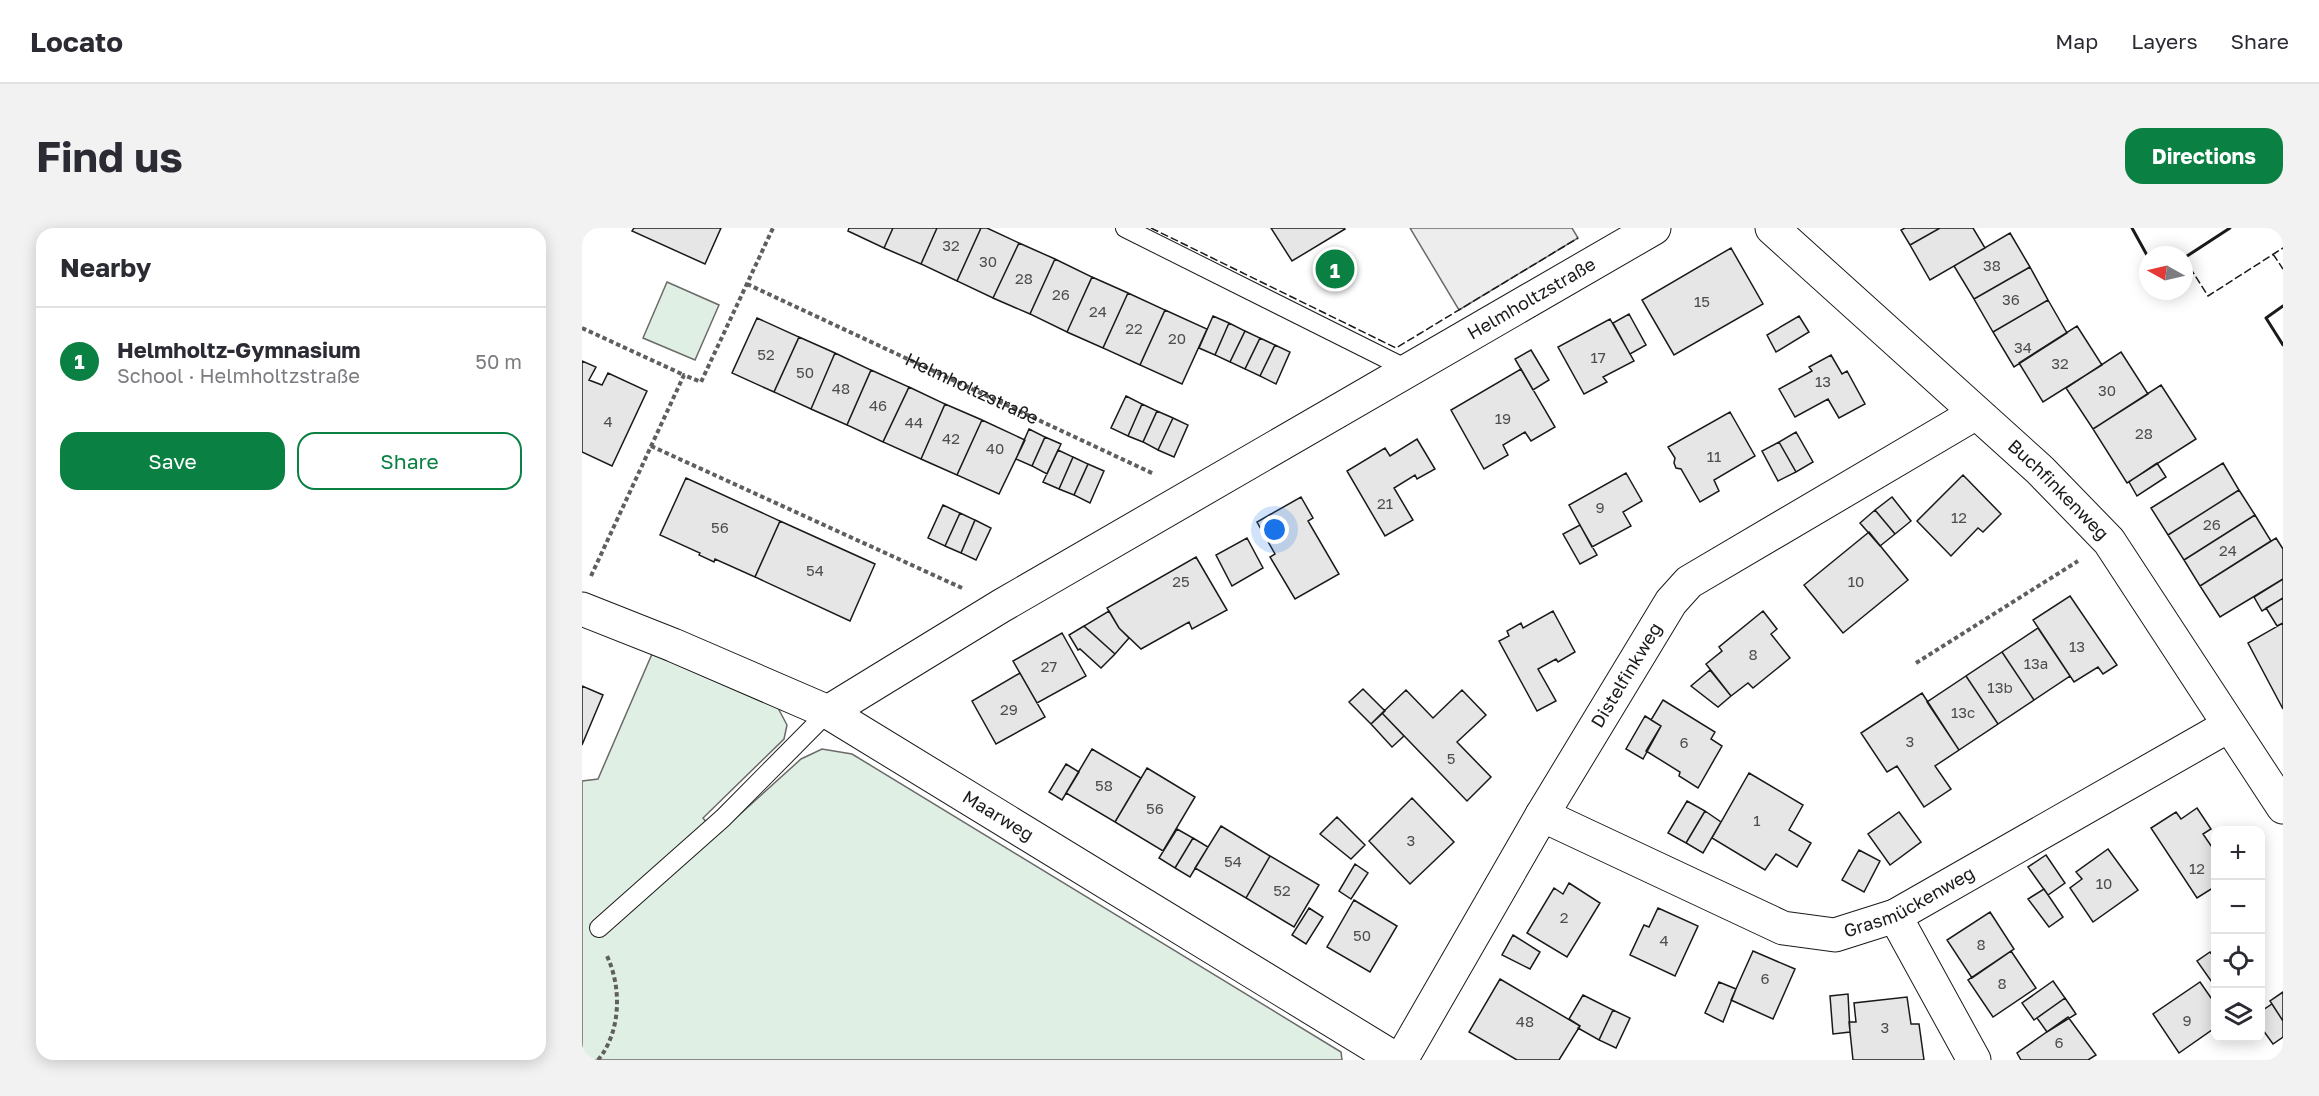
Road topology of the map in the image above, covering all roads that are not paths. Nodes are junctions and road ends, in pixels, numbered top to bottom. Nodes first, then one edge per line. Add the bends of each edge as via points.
1 (1125, 228) edge
2 (1654, 228) edge
3 (1772, 228) edge
4 (1409, 370) junction
5 (1976, 414) junction
6 (584, 597) edge
7 (828, 712) junction
8 (2228, 726) junction
9 (2283, 807) edge
10 (1542, 815) junction
11 (1895, 916) junction
12 (599, 928) dead end
13 (1399, 1060) edge
14 (1974, 1060) edge

1 - 4 lane
2 - 4 street, Helmholtzstraße
3 - 5 street, Buchfinkenweg
4 - 7 street, Helmholtzstraße via 1001,606
5 - 8 street, Buchfinkenweg via 2040,470 2109,542
5 - 10 street, Distelfinkweg via 1689,582 1671,602
6 - 7 street, Maarweg via 673,645
7 - 12 lane via 723,818
7 - 13 street, Maarweg
8 - 9 street, Buchfinkenweg
8 - 11 street, Grasmückenweg
10 - 11 street, Grasmückenweg via 1783,928 1835,935
10 - 13 street, Distelfinkweg
11 - 14 street

